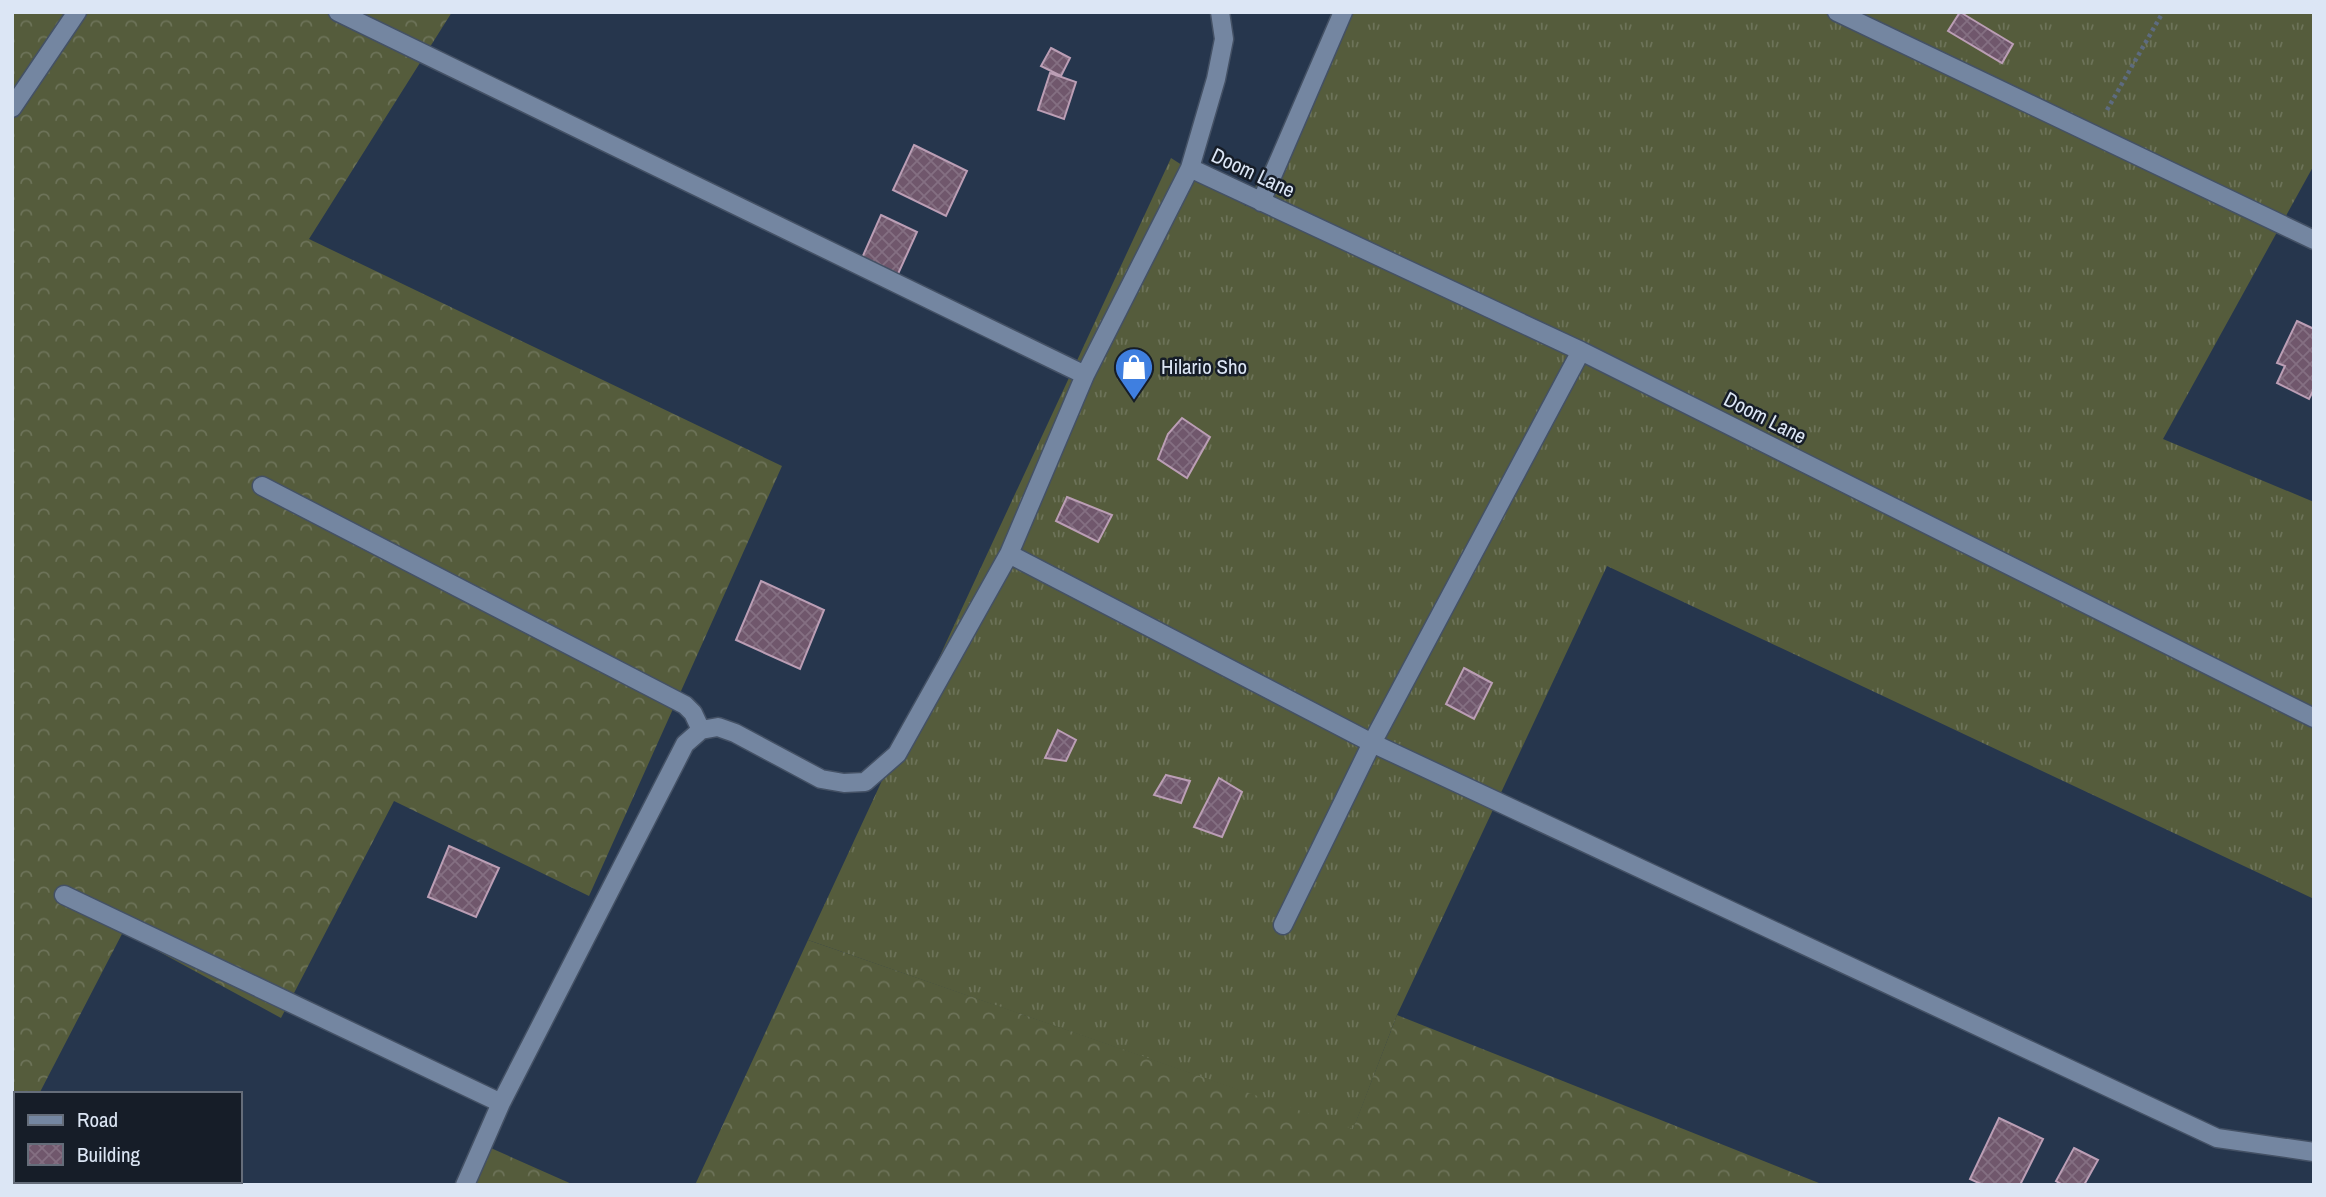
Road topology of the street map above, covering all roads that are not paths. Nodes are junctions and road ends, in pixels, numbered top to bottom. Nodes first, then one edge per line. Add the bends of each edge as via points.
1 (78, 12) edge
2 (338, 12) edge
3 (1220, 12) edge
4 (1343, 12) edge
5 (1837, 12) edge
6 (12, 108) edge
7 (1190, 168) junction
8 (1261, 202) junction
9 (2314, 240) edge
10 (1581, 351) junction
11 (1085, 375) junction
12 (262, 486) dead end
13 (1009, 554) junction
14 (2314, 719) edge
15 (701, 730) junction
16 (1371, 743) junction
17 (64, 895) dead end
18 (1283, 925) dead end
19 (501, 1103) junction
20 (2314, 1152) edge
21 (465, 1185) edge

1 - 6 street
2 - 11 street
3 - 7 street via 1224,39
4 - 8 street
5 - 9 street
7 - 8 street, Doom Lane
7 - 11 street
8 - 10 street, Doom Lane
10 - 14 street, Doom Lane
10 - 16 street
11 - 13 street
12 - 15 street via 685,705
13 - 15 street via 897,754 865,782 821,779 735,733 718,727
13 - 16 street
15 - 19 street via 685,744
16 - 18 street
16 - 20 street via 2217,1138
17 - 19 street
19 - 21 street

